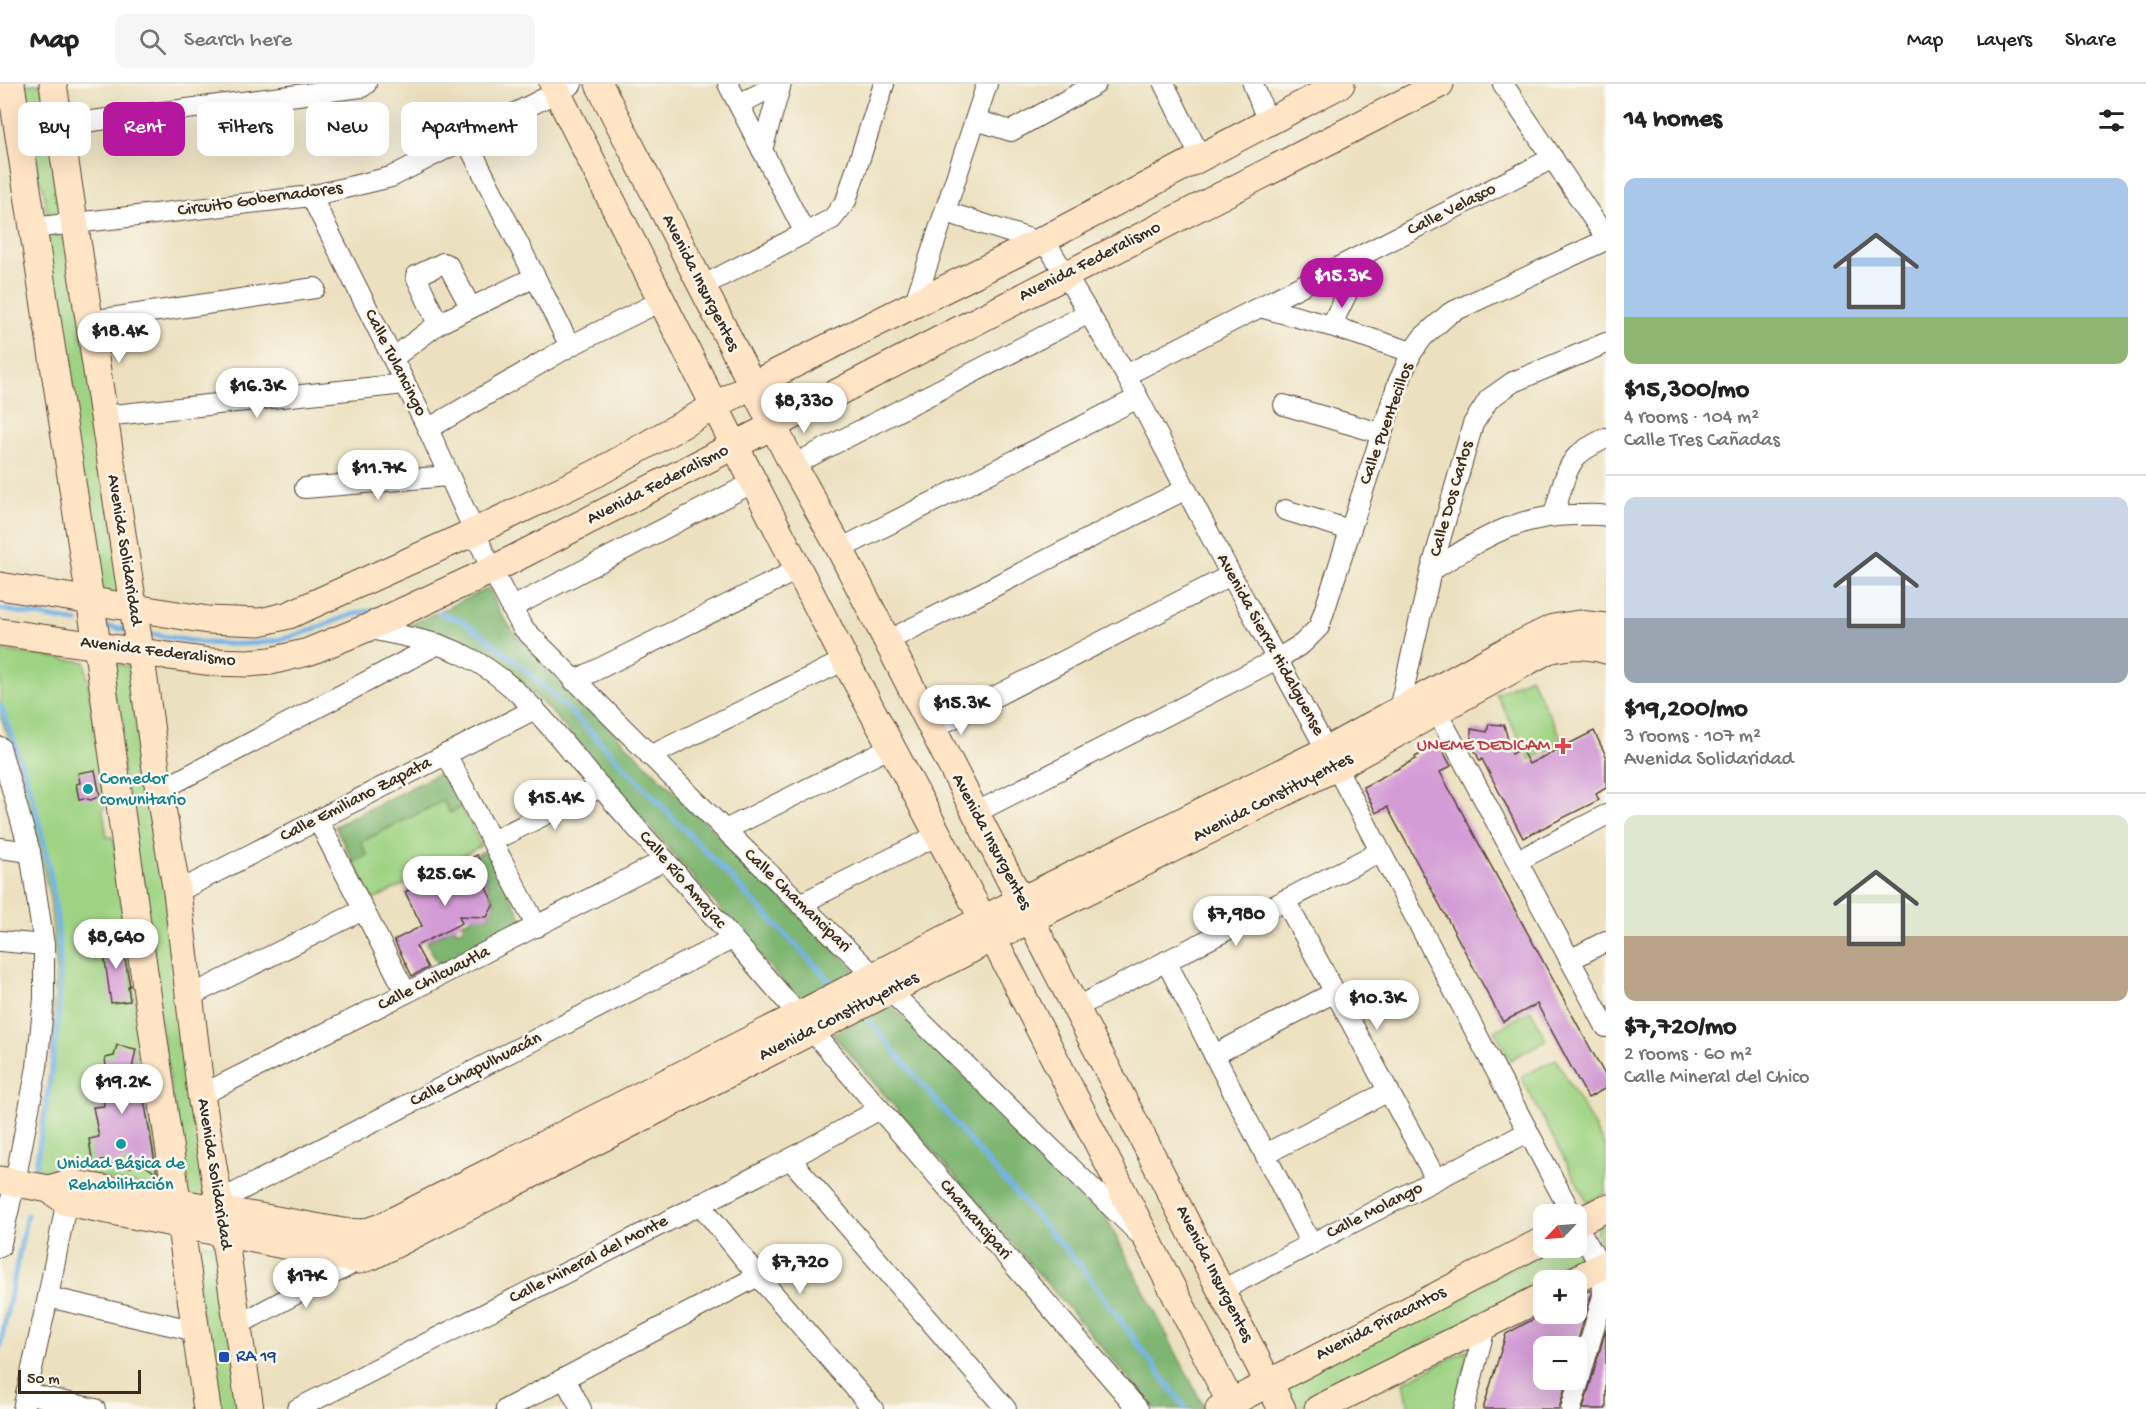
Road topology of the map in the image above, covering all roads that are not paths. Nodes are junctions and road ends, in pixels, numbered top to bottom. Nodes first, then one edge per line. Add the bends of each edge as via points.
1 (11, 84) edge
2 (53, 84) edge
3 (366, 84) edge
4 (599, 84) edge
5 (728, 84) edge
6 (780, 84) edge
7 (884, 84) edge
8 (987, 84) edge
9 (1164, 84) edge
10 (1253, 84) edge
11 (1341, 84) edge
12 (1440, 84) edge
13 (1503, 84) edge
14 (1093, 85) edge
15 (322, 87) edge
16 (561, 87) edge
17 (258, 92) edge
18 (56, 102) edge
19 (534, 102) edge
20 (739, 104) junction
21 (91, 119) edge
22 (975, 120) junction
23 (1268, 122) junction
24 (762, 150) junction
25 (65, 156) edge
26 (434, 156) edge
27 (474, 156) edge
28 (1201, 158) junction
29 (1553, 158) junction
30 (311, 196) junction
31 (946, 212) junction
32 (75, 223) junction
33 (32, 228) junction
34 (805, 233) junction
35 (1606, 239) edge
36 (1039, 242) junction
37 (1366, 254) junction
38 (1066, 274) junction
39 (536, 277) junction
40 (702, 286) junction
41 (315, 288) dead end
42 (661, 301) junction
43 (915, 302) junction
44 (1260, 307) junction
45 (471, 308) junction
46 (1087, 314) junction
47 (90, 321) junction
48 (438, 324) junction
49 (1331, 326) junction
50 (1606, 343) edge
51 (570, 346) junction
52 (1412, 352) junction
53 (393, 358) junction
54 (1126, 375) junction
55 (405, 384) junction
56 (752, 385) junction
57 (1138, 398) junction
58 (1284, 405) dead end
59 (715, 407) junction
60 (104, 416) junction
61 (773, 425) junction
62 (428, 429) junction
63 (1380, 434) junction
64 (1606, 438) edge
65 (735, 445) junction
66 (793, 465) junction
67 (448, 476) junction
68 (754, 482) junction
69 (305, 488) dead end
70 (1186, 489) junction
71 (1285, 510) dead end
72 (1554, 514) junction
73 (1606, 516) edge
74 (1350, 530) junction
75 (474, 532) junction
76 (840, 549) junction
77 (799, 569) junction
78 (492, 570) junction
79 (1431, 571) junction
80 (1231, 575) junction
81 (0, 586) edge
82 (89, 600) junction
83 (133, 607) junction
84 (510, 608) junction
85 (1606, 627) edge
86 (367, 628) junction
87 (0, 632) edge
88 (887, 641) junction
89 (438, 644) junction
90 (97, 645) junction
91 (1606, 650) edge
92 (140, 651) junction
93 (1277, 659) junction
94 (845, 660) junction
95 (574, 681) junction
96 (535, 709) junction
97 (1435, 712) junction
98 (1403, 718) junction
99 (932, 729) junction
100 (0, 747) edge
101 (891, 747) junction
102 (446, 754) junction
103 (650, 756) junction
104 (1332, 759) junction
105 (601, 788) junction
106 (159, 791) junction
107 (975, 813) junction
108 (1606, 815) edge
109 (318, 820) junction
110 (724, 830) junction
111 (938, 836) junction
112 (492, 841) junction
113 (0, 848) edge
114 (30, 852) junction
115 (1379, 852) junction
116 (665, 860) junction
117 (1517, 861) junction
118 (177, 892) junction
119 (1285, 900) junction
120 (800, 904) junction
121 (363, 910) junction
122 (1026, 910) junction
123 (537, 927) junction
124 (988, 929) junction
125 (732, 939) junction
126 (0, 940) edge
127 (1606, 941) edge
128 (44, 945) junction
129 (1570, 960) junction
130 (1166, 961) junction
131 (882, 984) junction
132 (1335, 992) junction
133 (406, 993) junction
134 (190, 996) junction
135 (1077, 1007) junction
136 (806, 1023) junction
137 (1606, 1027) edge
138 (1214, 1055) junction
139 (1389, 1091) junction
140 (201, 1095) junction
141 (880, 1109) junction
142 (1528, 1132) junction
143 (568, 1145) junction
144 (1265, 1154) junction
145 (790, 1159) junction
146 (1436, 1179) junction
147 (8, 1181) edge
148 (62, 1191) junction
149 (700, 1204) junction
150 (1566, 1204) edge
151 (1606, 1208) edge
152 (178, 1213) junction
153 (221, 1215) junction
154 (1587, 1218) edge
155 (1587, 1240) edge
156 (1311, 1244) junction
157 (1152, 1246) junction
158 (1533, 1246) edge
159 (0, 1247) edge
160 (359, 1260) junction
161 (1603, 1265) edge
162 (1587, 1274) edge
163 (758, 1276) junction
164 (1222, 1290) junction
165 (48, 1297) junction
166 (1533, 1302) edge
167 (236, 1326) junction
168 (1485, 1327) junction
169 (196, 1331) junction
170 (565, 1379) junction
171 (1269, 1382) junction
172 (25, 1401) edge
173 (1228, 1407) edge
174 (95, 1409) edge
175 (207, 1409) edge
176 (250, 1409) edge
177 (297, 1409) edge
178 (506, 1409) edge
179 (581, 1409) edge
180 (873, 1409) edge
181 (1006, 1409) edge
182 (1138, 1409) edge
183 (1282, 1409) edge
184 (1318, 1409) edge
185 (1464, 1409) edge
186 (1572, 1409) edge

1 - 33 street
2 - 18 street, Avenida Solidaridad
3 - 15 street
4 - 40 street, Avenida Insurgentes
5 - 20 street
6 - 20 street
6 - 24 street
7 - 34 street via 846,201 832,219
8 - 22 street
9 - 28 street
10 - 23 street
11 - 23 street
12 - 38 street, Avenida Federalismo
13 - 29 street
14 - 22 street via 1011,131
15 - 17 street
16 - 19 street, Circuito Gobernadores
16 - 42 street
17 - 21 street
20 - 24 street
22 - 31 street
23 - 28 street
24 - 34 street
25 - 32 street, Avenida Solidaridad
26 - 30 street, Circuito Gobernadores via 391,177
27 - 39 street
28 - 36 street
29 - 35 street
29 - 37 street, Calle Velasco
30 - 32 street, Circuito Gobernadores
30 - 53 street, Calle Tulancingo
31 - 36 street
31 - 43 street
32 - 33 street, Circuito Gobernadores
32 - 47 street, Avenida Solidaridad
33 - 82 street
34 - 40 street
35 - 52 street, Calle Puentecillos via 1450,313
36 - 38 street, Avenida Sierra Hidalguense via 1051,251
36 - 43 street
37 - 44 street, Calle Velasco
37 - 49 street
38 - 46 street, Avenida Sierra Hidalguense
38 - 61 street, Avenida Federalismo
39 - 45 street
39 - 51 street
40 - 56 street, Avenida Insurgentes
41 - 47 street
42 - 51 street
42 - 59 street
43 - 56 street
44 - 49 street
44 - 54 street, Calle Velasco
45 - 48 street
45 - 48 street via 446,263 416,276
46 - 54 street, Avenida Sierra Hidalguense
46 - 66 street
47 - 60 street, Avenida Solidaridad
48 - 53 street
49 - 52 street
50 - 79 street, Calle Dos Carlos via 1513,382 1489,399 1473,424
51 - 62 street
52 - 63 street, Calle Puentecillos
53 - 55 street, Calle Tulancingo
54 - 57 street, Avenida Sierra Hidalguense
55 - 60 street
55 - 62 street, Calle Tulancingo
56 - 59 street
56 - 61 street, Avenida Insurgentes
57 - 70 street, Avenida Sierra Hidalguense
57 - 76 street
58 - 63 street
59 - 65 street
59 - 75 street via 597,473
60 - 83 street, Avenida Solidaridad
61 - 65 street, Avenida Federalismo
61 - 66 street, Avenida Insurgentes
62 - 67 street, Calle Tulancingo
63 - 74 street, Calle Puentecillos
64 - 72 street via 1576,457
65 - 68 street
65 - 78 street, Avenida Federalismo
66 - 76 street, Avenida Insurgentes
67 - 69 street
67 - 75 street, Calle Tulancingo
68 - 77 street
68 - 84 street
70 - 80 street, Avenida Sierra Hidalguense
70 - 88 street
71 - 74 street
72 - 73 street
72 - 79 street via 1518,522 1472,544
74 - 93 street, Calle Puentecillos via 1319,627 1302,644
75 - 78 street, Calle Chamancipari
75 - 83 street via 289,615 235,622
76 - 88 street, Avenida Insurgentes
77 - 94 street
77 - 95 street
78 - 84 street, Calle Chamancipari
78 - 86 street, Avenida Federalismo
79 - 98 street, Calle Dos Carlos
80 - 93 street, Avenida Sierra Hidalguense
80 - 99 street
81 - 82 street
82 - 83 street
82 - 90 street
83 - 92 street, Avenida Solidaridad
84 - 95 street, Calle Chamancipari via 522,627
85 - 98 street, Avenida Constituyentes via 1579,624 1553,628
86 - 89 street, Calle Río Amajac
86 - 92 street, Avenida Federalismo via 308,652 271,661 211,662
87 - 90 street, Avenida Federalismo
88 - 99 street, Avenida Insurgentes
89 - 96 street, Calle Río Amajac via 501,678
89 - 106 street
90 - 92 street, Avenida Federalismo
90 - 152 street
91 - 97 street, Avenida Constituyentes via 1569,645 1548,650
92 - 106 street, Avenida Solidaridad
93 - 104 street, Avenida Sierra Hidalguense
93 - 107 street
94 - 101 street
94 - 103 street
95 - 103 street, Calle Chamancipari
96 - 102 street, Calle Emiliano Zapata
96 - 105 street, Calle Río Amajac
97 - 98 street, Avenida Constituyentes
97 - 117 street
98 - 104 street, Avenida Constituyentes
99 - 107 street, Avenida Insurgentes
100 - 114 street
101 - 110 street
101 - 111 street
102 - 109 street, Calle Emiliano Zapata
102 - 112 street
103 - 110 street, Calle Chamancipari
104 - 115 street, Avenida Sierra Hidalguense
104 - 122 street, Avenida Constituyentes
105 - 112 street
105 - 116 street, Calle Río Amajac
106 - 118 street, Avenida Solidaridad
107 - 122 street, Avenida Insurgentes
108 - 117 street
109 - 118 street, Calle Emiliano Zapata
109 - 121 street
110 - 120 street, Calle Chamancipari
111 - 120 street
111 - 124 street
112 - 123 street
113 - 114 street
114 - 128 street
115 - 119 street
115 - 142 street, Avenida Sierra Hidalguense
116 - 123 street, Calle Chilcuautla
116 - 125 street, Calle Río Amajac
117 - 129 street
118 - 134 street, Avenida Solidaridad
119 - 130 street
119 - 132 street
120 - 131 street, Calle Chamancipari
121 - 133 street
121 - 134 street
122 - 124 street, Avenida Constituyentes
122 - 135 street, Avenida Insurgentes
123 - 133 street, Calle Chilcuautla
124 - 131 street, Avenida Constituyentes
124 - 157 street
125 - 136 street, Calle Río Amajac
125 - 153 street, Calle Chapulhuacán
126 - 128 street
127 - 129 street
128 - 147 street via 44,999 37,1067
129 - 137 street
130 - 135 street
130 - 138 street
131 - 136 street, Avenida Constituyentes
131 - 157 street, Calle Chamancipari
132 - 138 street
132 - 139 street
133 - 140 street, Calle Chilcuautla
134 - 140 street, Avenida Solidaridad
135 - 164 street, Avenida Insurgentes
136 - 141 street, Chamancipari
136 - 143 street, Avenida Constituyentes
138 - 144 street
139 - 144 street
139 - 146 street
140 - 153 street, Avenida Solidaridad
141 - 145 street, Calle Mineral del Monte
141 - 182 street, Chamancipari
142 - 146 street, Calle Molango
142 - 150 street, Avenida Sierra Hidalguense
143 - 153 street, Avenida Constituyentes via 363,1233
143 - 160 street, Avenida Constituyentes
144 - 156 street
145 - 149 street, Calle Mineral del Monte
145 - 181 street
146 - 156 street, Calle Molango
147 - 148 street, Avenida Constituyentes
147 - 159 street
148 - 152 street, Avenida Constituyentes
148 - 165 street
149 - 163 street
149 - 177 street, Calle Mineral del Monte
151 - 154 street
152 - 153 street, Avenida Constituyentes
152 - 169 street
153 - 160 street, Avenida Constituyentes
153 - 167 street, Avenida Solidaridad
155 - 161 street
156 - 164 street, Calle Molango
157 - 173 street
158 - 171 street, Avenida Piracantos
160 - 167 street
161 - 162 street
161 - 186 street via 1603,1296
163 - 170 street
163 - 180 street
164 - 171 street, Avenida Insurgentes
165 - 169 street
165 - 172 street
166 - 168 street
167 - 176 street, Avenida Solidaridad
168 - 184 street
168 - 185 street
169 - 175 street
170 - 178 street
170 - 179 street
171 - 173 street, Avenida Piracantos
171 - 183 street, Avenida Insurgentes
172 - 174 street

